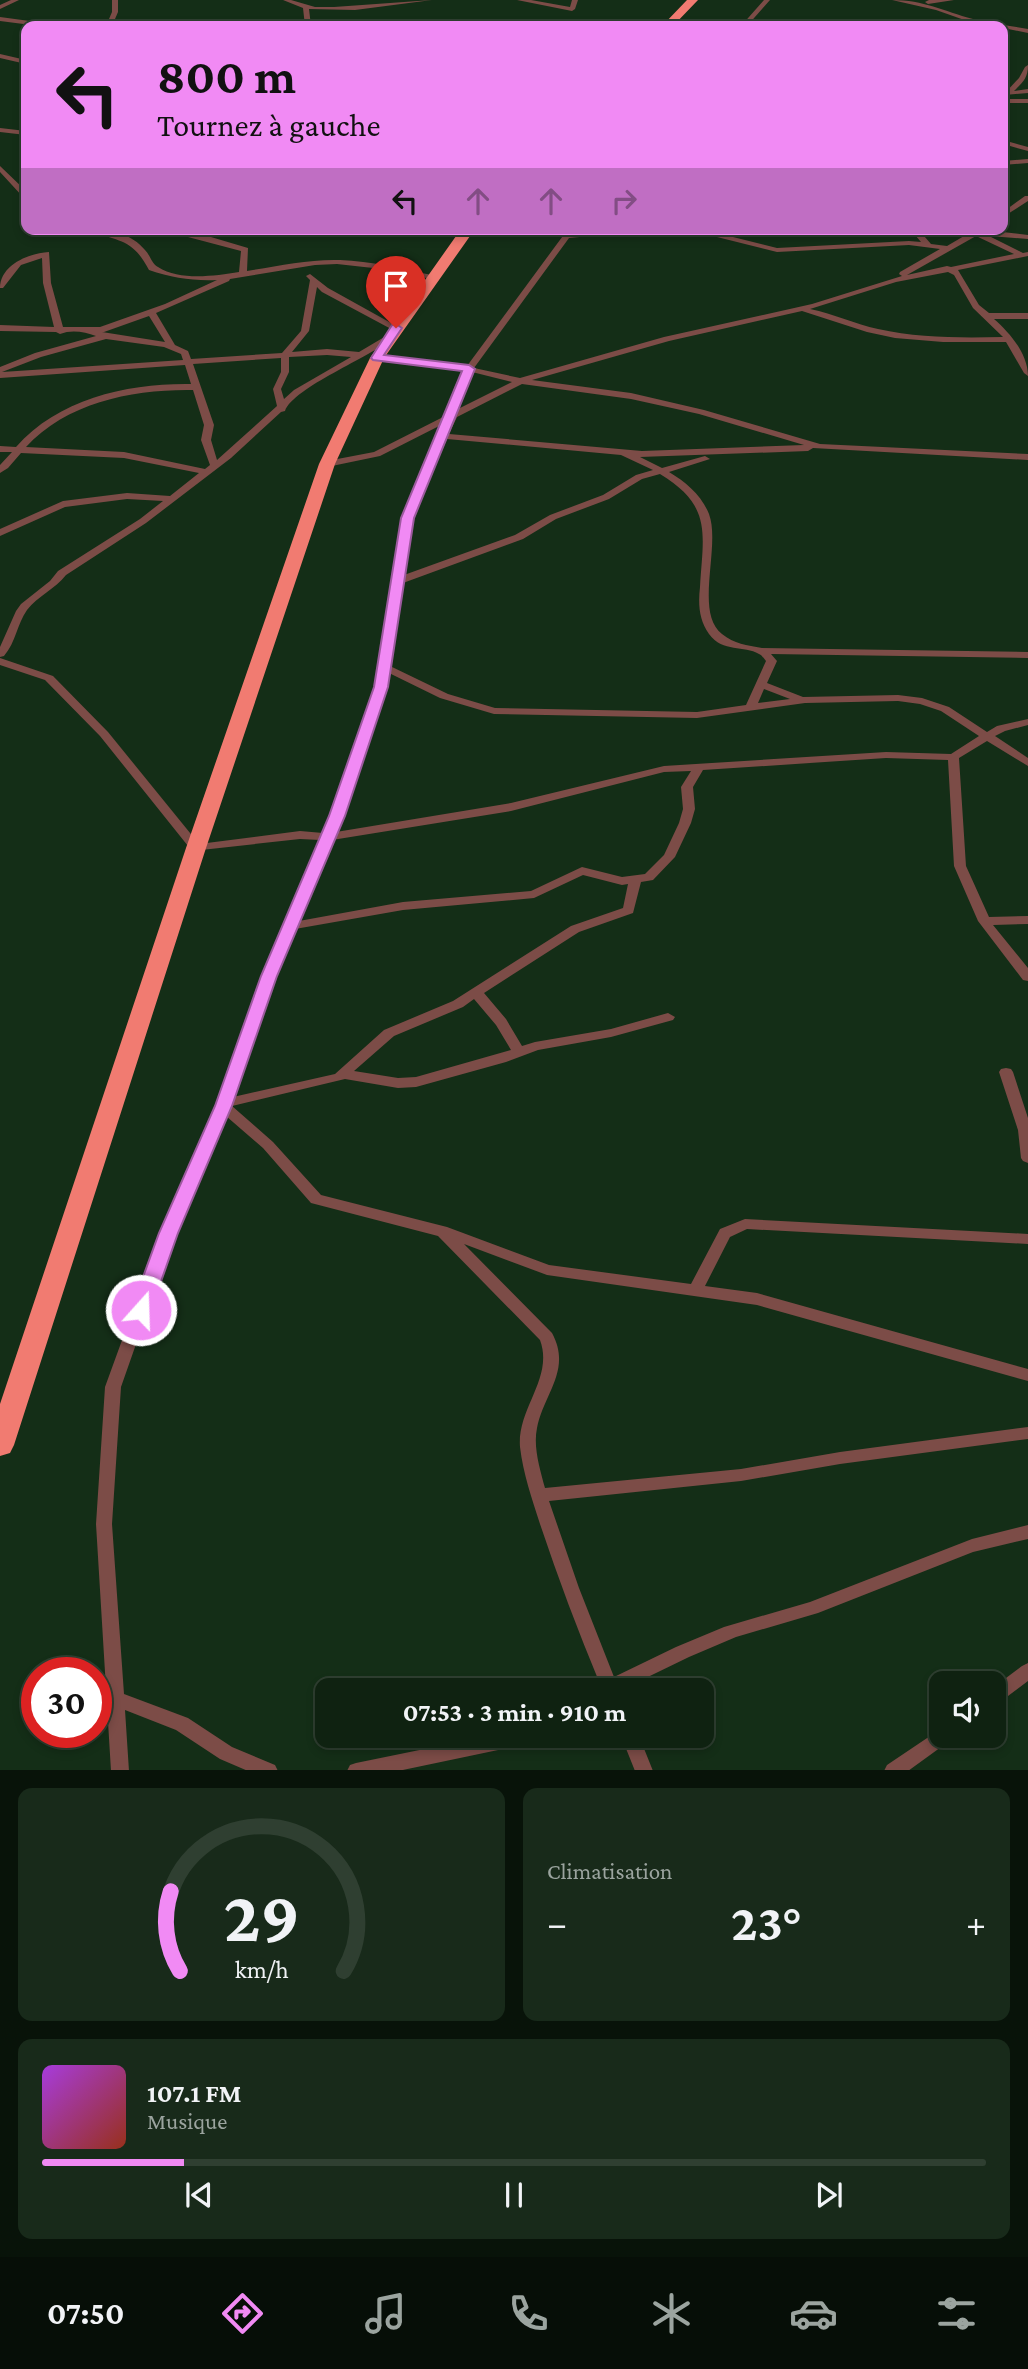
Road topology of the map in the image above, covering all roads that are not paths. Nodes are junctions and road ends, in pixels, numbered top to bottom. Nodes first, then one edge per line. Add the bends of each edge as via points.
1 (16, 0) edge
2 (115, 0) edge
3 (429, 0) edge
4 (520, 0) edge
5 (575, 0) edge
6 (693, 0) edge
7 (767, 0) edge
8 (895, 0) edge
9 (951, 0) edge
10 (289, 1) edge
11 (907, 2) junction
12 (0, 7) edge
13 (306, 8) junction
14 (0, 19) edge
15 (111, 21) edge
16 (307, 21) edge
17 (672, 21) edge
18 (748, 21) edge
19 (976, 21) edge
20 (21, 22) edge
21 (0, 56) edge
22 (21, 61) edge
23 (1027, 68) edge
24 (1028, 91) edge
25 (1008, 92) edge
26 (1008, 95) edge
27 (1008, 97) edge
28 (1028, 102) edge
29 (21, 128) edge
30 (2, 130) edge
31 (1008, 143) edge
32 (1028, 149) edge
33 (1028, 161) edge
34 (1008, 163) edge
35 (0, 168) edge
36 (21, 190) edge
37 (1028, 198) edge
38 (1008, 212) edge
39 (113, 235) edge
40 (187, 235) edge
41 (464, 235) edge
42 (567, 235) edge
43 (717, 235) edge
44 (919, 235) edge
45 (971, 235) edge
46 (987, 235) edge
47 (1008, 235) edge
48 (1028, 237) edge
49 (928, 245) junction
50 (947, 248) junction
51 (1026, 256) edge
52 (302, 266) junction
53 (947, 268) junction
54 (239, 274) junction
55 (432, 277) junction
56 (894, 280) junction
57 (314, 281) junction
58 (0, 286) edge
59 (797, 310) junction
60 (151, 312) junction
61 (987, 316) junction
62 (1028, 316) edge
63 (0, 328) edge
64 (60, 331) junction
65 (92, 332) junction
66 (393, 333) junction
67 (103, 337) junction
68 (1008, 339) junction
69 (172, 347) junction
70 (285, 355) junction
71 (369, 357) junction
72 (187, 361) junction
73 (469, 369) junction
74 (0, 373) edge
75 (1028, 373) edge
76 (520, 381) junction
77 (196, 387) junction
78 (282, 409) junction
79 (452, 416) junction
80 (443, 436) junction
81 (819, 447) junction
82 (0, 449) edge
83 (23, 449) junction
84 (622, 452) junction
85 (733, 452) junction
86 (1028, 457) edge
87 (327, 464) junction
88 (211, 469) junction
89 (0, 470) edge
90 (658, 470) junction
91 (172, 499) junction
92 (0, 534) edge
93 (398, 581) junction
94 (762, 651) junction
95 (0, 654) edge
96 (1028, 655) edge
97 (0, 661) edge
98 (384, 667) junction
99 (763, 685) junction
100 (805, 700) junction
101 (751, 706) junction
102 (1028, 722) edge
103 (989, 735) junction
104 (953, 757) junction
105 (1028, 764) edge
106 (699, 767) junction
107 (328, 837) junction
108 (196, 848) junction
109 (635, 880) junction
110 (1028, 920) edge
111 (984, 921) junction
112 (290, 926) junction
113 (1028, 977) edge
114 (476, 993) junction
115 (667, 1017) dead end
116 (519, 1052) junction
117 (1006, 1072) dead end
118 (344, 1073) junction
119 (224, 1104) junction
120 (1028, 1158) edge
121 (442, 1231) junction
122 (1028, 1239) edge
123 (695, 1291) junction
124 (1028, 1375) edge
125 (1028, 1433) edge
126 (0, 1445) edge
127 (539, 1495) junction
128 (1028, 1532) edge
129 (1028, 1671) edge
130 (604, 1678) edge
131 (630, 1678) edge
132 (1006, 1688) edge
133 (115, 1698) junction
134 (929, 1745) edge
135 (467, 1748) edge
136 (635, 1748) edge
137 (120, 1770) edge
138 (269, 1770) edge
139 (356, 1770) edge
140 (645, 1770) edge
141 (892, 1770) edge

1 - 12 street
2 - 15 street
3 - 13 street
4 - 5 street via 572,9
6 - 17 highway
7 - 18 street
8 - 11 street
9 - 11 street
10 - 13 street
11 - 19 street
13 - 16 street
14 - 20 street
21 - 22 street
23 - 25 street
24 - 26 street
27 - 28 street
29 - 30 street
31 - 32 street
33 - 34 street
35 - 36 street
37 - 38 street
39 - 54 street via 144,249 152,268 162,273
40 - 54 street via 244,250
41 - 55 highway
42 - 73 street
43 - 49 street via 777,250 880,243
44 - 49 street
45 - 50 street
46 - 51 street
47 - 48 street
49 - 50 street
50 - 56 street
51 - 53 street
52 - 54 street
52 - 55 street via 338,262
52 - 57 street
53 - 56 street
53 - 61 street via 957,273
54 - 60 street
55 - 66 highway
56 - 59 street
57 - 66 street
57 - 70 street via 308,324
58 - 64 street via 18,263 46,254 47,289
59 - 68 street via 917,338
59 - 76 street via 667,339
60 - 65 street
60 - 69 street
61 - 62 street
61 - 68 street
63 - 64 street
64 - 65 street
65 - 67 street
66 - 71 highway
67 - 69 street
67 - 74 street via 38,355
68 - 75 street
69 - 72 street via 185,353
70 - 71 street via 327,352
70 - 72 street
70 - 78 street via 285,372 277,389
71 - 73 street
71 - 78 street via 297,392
71 - 87 highway
72 - 74 street
72 - 77 street
73 - 76 street
73 - 79 street via 458,388
76 - 79 street
76 - 81 street via 631,396
77 - 83 street via 161,386 86,403 43,426
77 - 88 street via 209,425 206,440
78 - 88 street
79 - 80 street
79 - 87 street via 377,454
80 - 84 street
80 - 93 street via 408,518
81 - 85 street
81 - 86 street
82 - 83 street
83 - 88 street via 124,455
83 - 89 street
84 - 85 street
84 - 90 street
85 - 90 street
87 - 108 highway
88 - 91 street
90 - 93 street via 519,537
90 - 94 street via 686,488 705,518 708,554 703,611 709,623 722,642
91 - 92 street via 127,496 63,504
91 - 95 street via 85,556 23,608 8,647
93 - 98 street
94 - 96 street
94 - 99 street via 772,661
97 - 108 street via 49,678 104,734
98 - 101 street via 444,696 495,711 697,715
98 - 107 street
99 - 100 street
99 - 101 street
100 - 101 street
100 - 103 street via 922,701
102 - 103 street
103 - 104 street
103 - 105 street
104 - 106 street via 886,755
104 - 111 street via 960,866
106 - 107 street via 664,769 511,807
106 - 109 street via 687,787 687,817 669,857 649,877
107 - 108 street via 300,835
107 - 112 street
108 - 126 highway
109 - 112 street via 582,871 534,894 403,906
109 - 114 street via 629,910 564,934
110 - 111 street
111 - 113 street
112 - 119 street
114 - 116 street
114 - 118 street via 388,1032
115 - 116 street
116 - 118 street via 416,1082
117 - 120 street via 1025,1130
118 - 119 street
119 - 121 street via 316,1199
119 - 133 street via 168,1233 113,1387 104,1524
121 - 123 street via 547,1270
121 - 127 street via 553,1347 555,1359 527,1425
122 - 123 street via 745,1224 725,1233
123 - 124 street via 757,1300
125 - 127 street via 741,1475
127 - 130 street
128 - 131 street via 997,1537 813,1608 732,1631
129 - 132 street
133 - 137 street
133 - 138 street via 182,1724 226,1753
134 - 141 street
135 - 139 street
136 - 140 street

